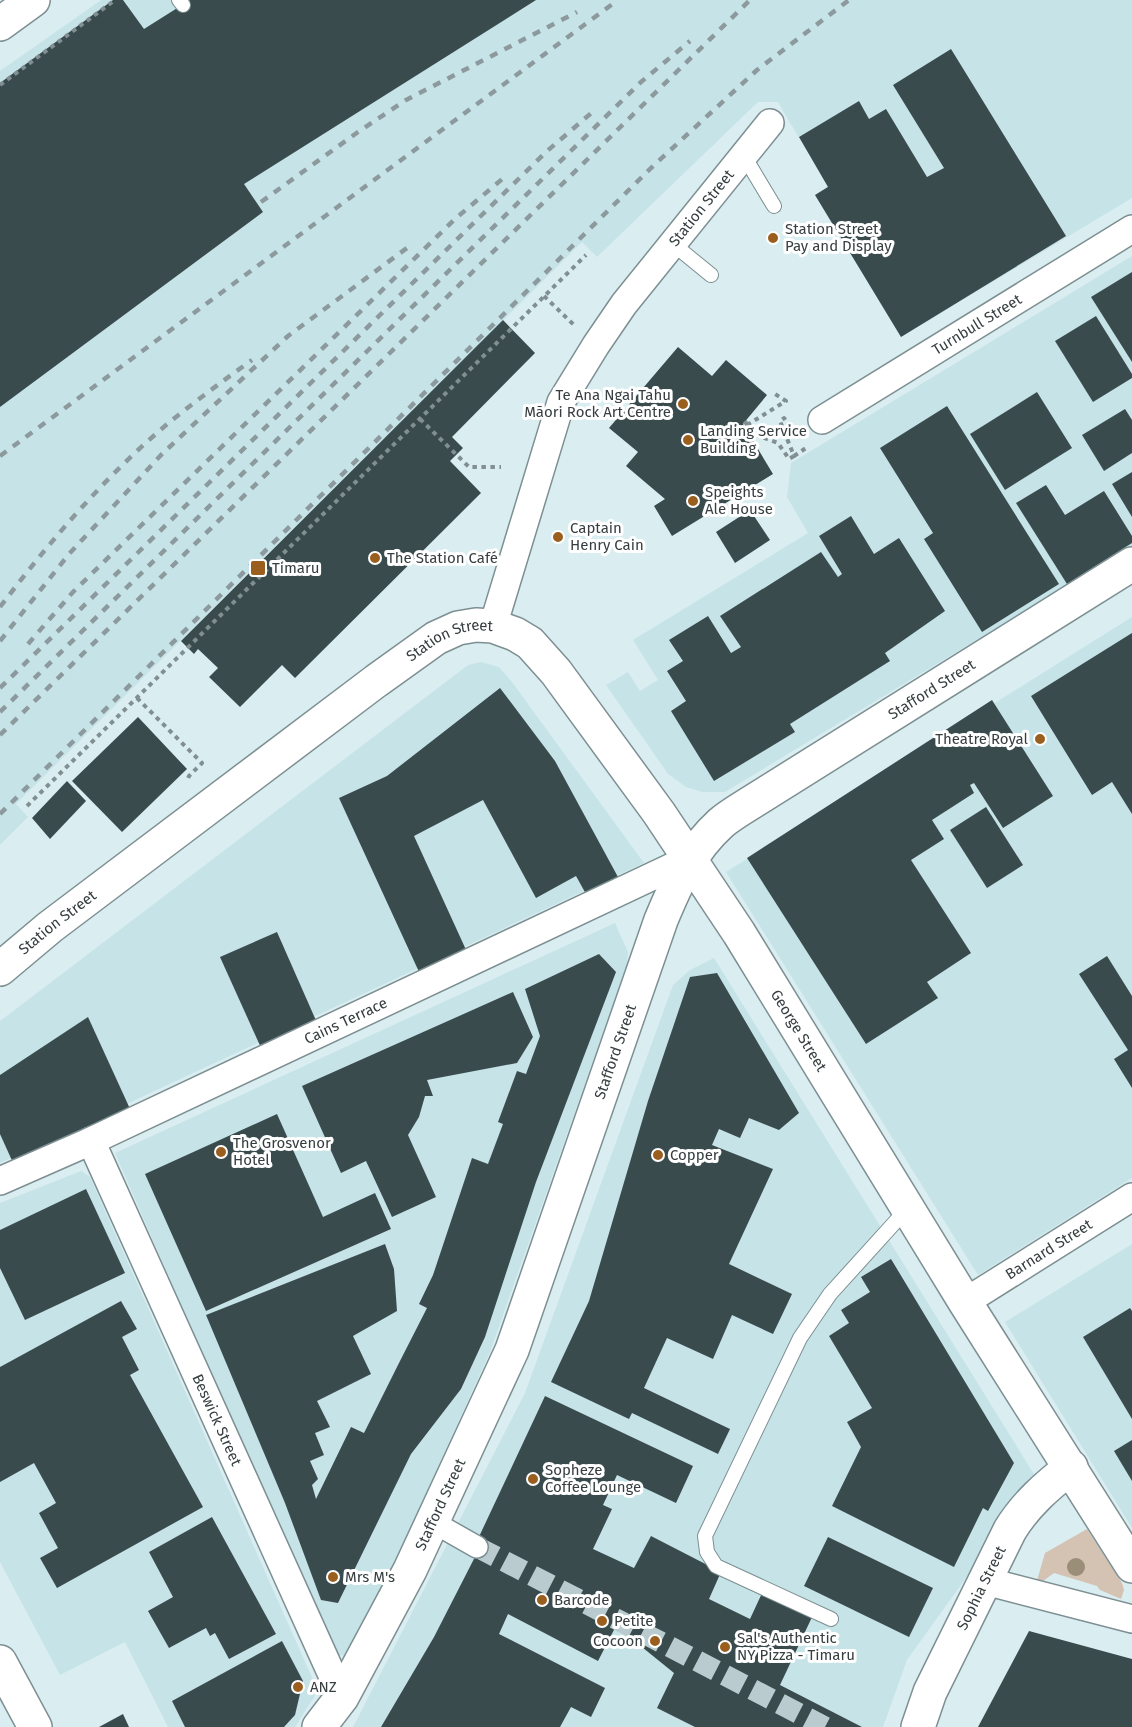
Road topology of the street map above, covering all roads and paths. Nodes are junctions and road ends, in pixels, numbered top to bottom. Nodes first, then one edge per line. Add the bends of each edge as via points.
1 (33, 0) edge
2 (116, 0) edge
3 (0, 24) edge
4 (0, 85) edge
5 (770, 123) dead end
6 (744, 156) junction
7 (774, 206) dead end
8 (1132, 229) edge
9 (673, 244) junction
10 (586, 255) dead end
11 (711, 275) dead end
12 (544, 296) junction
13 (596, 345) junction
14 (775, 394) dead end
15 (420, 418) junction
16 (822, 420) dead end
17 (794, 456) junction
18 (501, 467) dead end
19 (1132, 564) edge
20 (493, 626) junction
21 (137, 698) junction
22 (187, 781) dead end
23 (27, 806) dead end
24 (689, 859) junction
25 (0, 969) edge
26 (91, 1141) junction
27 (0, 1181) edge
28 (1132, 1197) edge
29 (908, 1207) junction
30 (966, 1302) junction
31 (1071, 1467) junction
32 (433, 1522) junction
33 (477, 1547) tunnel mouth
34 (1132, 1566) edge
35 (985, 1581) junction
36 (831, 1619) dead end
37 (1132, 1619) edge
38 (0, 1662) edge
39 (342, 1698) junction
40 (35, 1727) edge
41 (319, 1727) edge
42 (918, 1727) edge

1 - 3 street
2 - 4 path
5 - 6 street, Station Street
6 - 7 lane
6 - 9 street, Station Street
8 - 16 street, Turnbull Street
9 - 11 lane
9 - 13 street, Station Street
10 - 12 path
12 - 13 path
12 - 15 path
13 - 20 street, Station Street via 561,402
14 - 17 path via 786,401 746,423 752,433 778,443 789,459
15 - 18 path via 469,467
15 - 21 path
17 - 17 path via 780,421 784,418 808,446
19 - 24 street, Stafford Street via 744,807 707,836
20 - 24 street, George Street via 515,634 542,655
20 - 25 street, Station Street via 458,628 420,649 50,927
21 - 22 path via 202,763
21 - 23 path
24 - 26 street, Cains Terrace
24 - 29 street, George Street
24 - 32 street, Stafford Street via 661,920 512,1350
26 - 27 street, Cains Terrace
26 - 39 street, Beswick Street
28 - 30 street, Barnard Street
29 - 30 street, George Street
29 - 36 lane via 830,1294 800,1338 705,1536 707,1552 716,1566
30 - 31 street, George Street
31 - 34 street, George Street
31 - 35 street, Sophia Street via 1021,1513
32 - 33 street
32 - 39 street, Stafford Street
35 - 37 street
35 - 42 street, Sophia Street via 930,1692
38 - 40 street
39 - 41 street, Stafford Street

